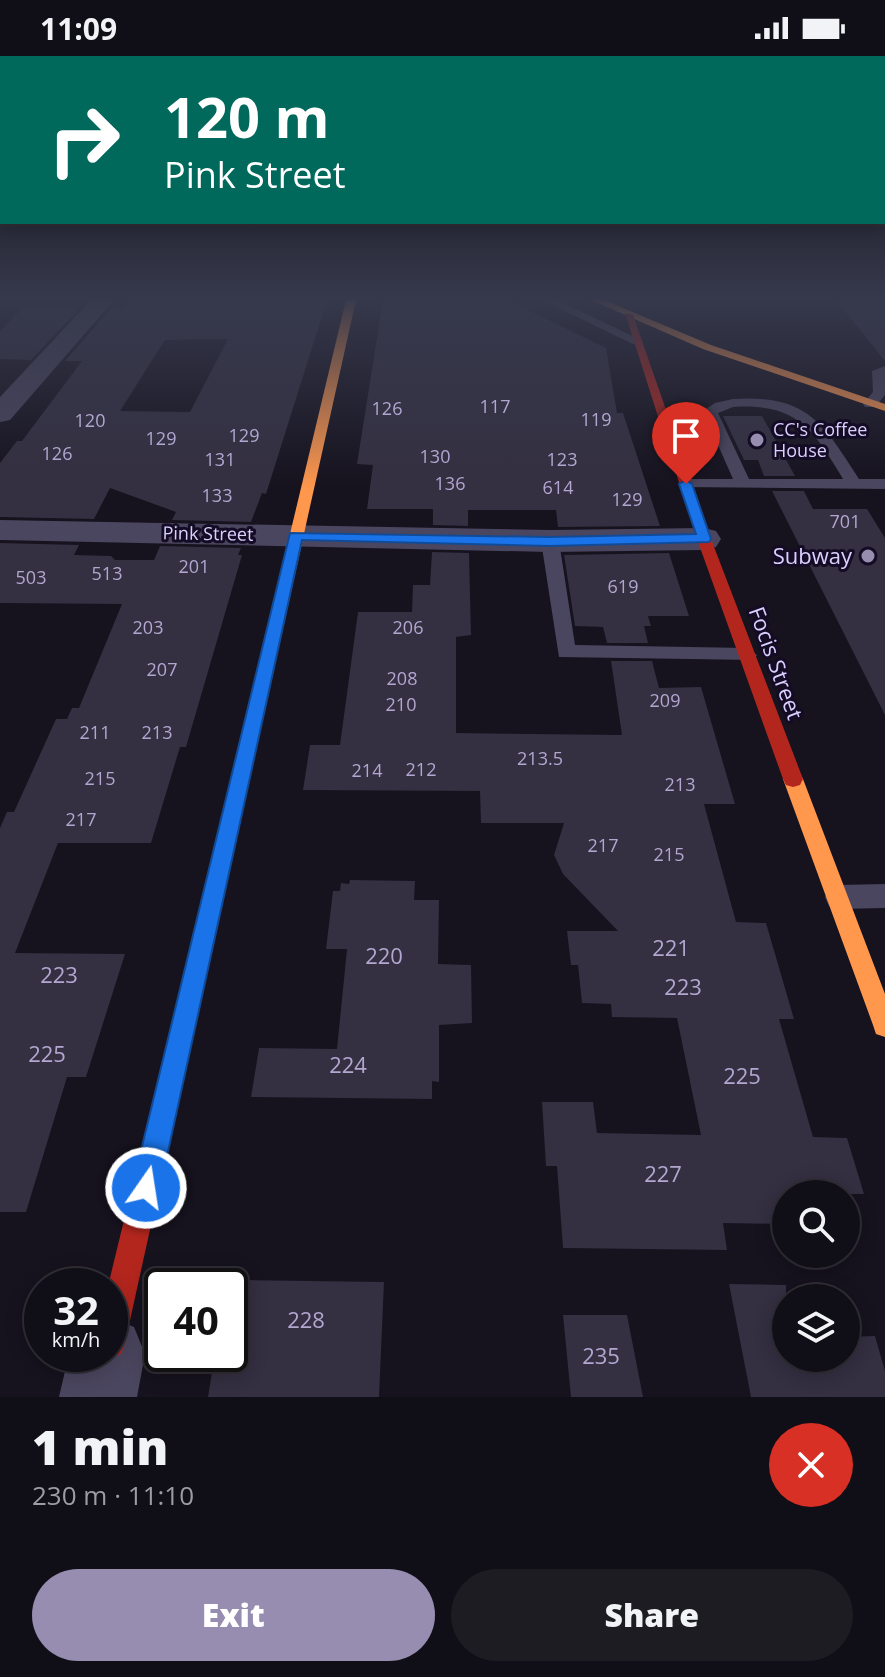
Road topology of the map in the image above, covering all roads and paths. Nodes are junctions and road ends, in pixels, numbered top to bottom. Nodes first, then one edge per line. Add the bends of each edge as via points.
1 (46, 363) edge
2 (336, 363) edge
3 (644, 363) edge
4 (752, 363) edge
5 (885, 370) edge
6 (878, 406) edge
7 (0, 414) edge
8 (743, 483) junction
9 (686, 484) junction
10 (854, 484) junction
11 (884, 485) edge
12 (0, 530) edge
13 (295, 536) junction
14 (704, 539) junction
15 (550, 541) junction
16 (747, 655) junction
17 (885, 896) edge
18 (838, 897) junction
19 (885, 1025) edge
20 (127, 1268) edge
21 (103, 1372) edge
22 (98, 1397) edge

1 - 7 street
2 - 13 street
3 - 9 street, Focis Street
4 - 6 street
5 - 6 lane via 878,371
8 - 9 lane
8 - 10 lane
8 - 10 lane via 710,411 739,400 771,405 812,421
9 - 14 street, Focis Street
10 - 11 lane
12 - 13 street, Pink Street
13 - 15 street, Pink Street
13 - 20 street
14 - 15 street, Pink Street
14 - 16 street, Focis Street
15 - 16 lane via 566,652
16 - 18 street, Focis Street
17 - 18 lane
18 - 19 street, Focis Street
21 - 22 street

